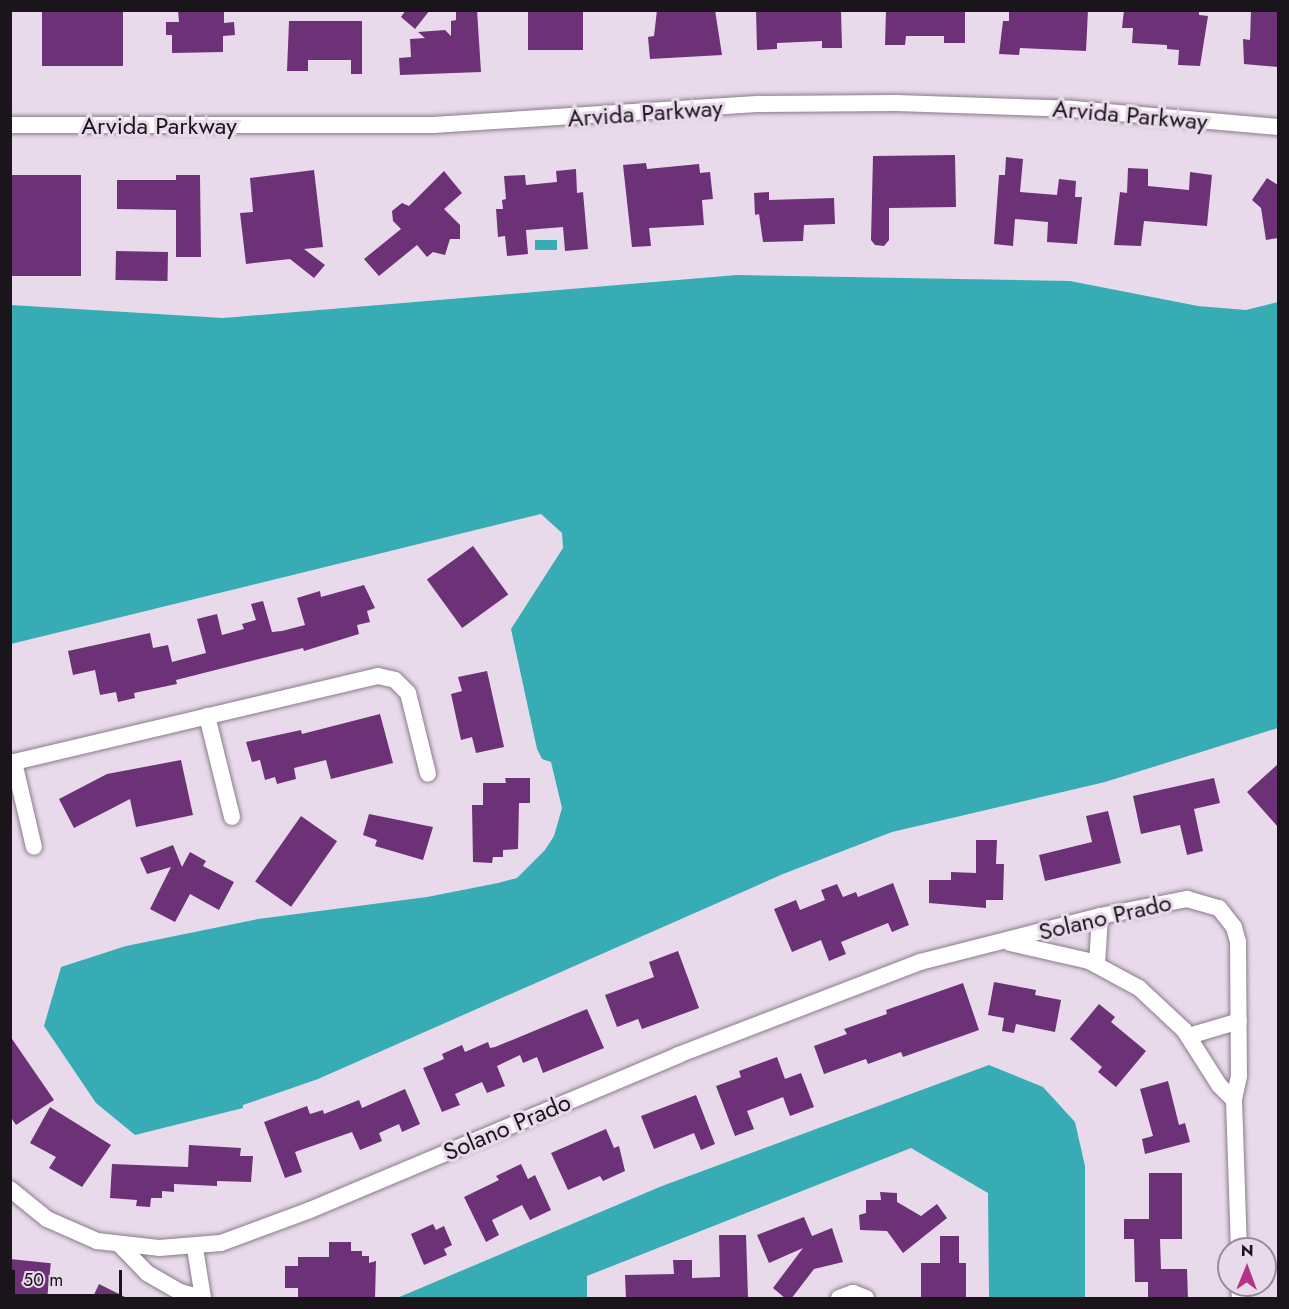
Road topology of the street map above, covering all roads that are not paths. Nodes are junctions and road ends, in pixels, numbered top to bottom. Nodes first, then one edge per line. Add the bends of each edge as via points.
1 (10, 125) edge
2 (1278, 127) edge
3 (207, 716) junction
4 (12, 762) edge
5 (428, 774) dead end
6 (232, 817) dead end
7 (34, 847) dead end
8 (1100, 916) junction
9 (1009, 942) junction
10 (1097, 964) junction
11 (1239, 1021) junction
12 (1189, 1036) junction
13 (1234, 1100) junction
14 (10, 1189) edge
15 (1239, 1237) edge
16 (120, 1245) junction
17 (195, 1248) junction
18 (203, 1299) edge
19 (839, 1299) edge
20 (866, 1299) edge

1 - 2 street, Arvida Parkway via 433,125 732,106 896,102 1072,109
3 - 4 street
3 - 5 street via 362,677 388,677 408,693
3 - 6 street
4 - 7 street
8 - 9 street, Solano Prado
8 - 10 street
8 - 11 street, Solano Prado via 1180,899 1214,904 1236,933
9 - 10 street, Solano Prado
9 - 17 street, Solano Prado via 962,949 920,962 678,1055 259,1231
10 - 12 street, Solano Prado via 1139,988
11 - 12 street
11 - 13 street, Solano Prado via 1239,1076
12 - 13 street, Solano Prado via 1219,1085
13 - 15 street, Solano Prado
14 - 16 street, Solano Prado via 62,1227
16 - 17 street, Solano Prado
16 - 18 street via 147,1273 180,1292
17 - 18 street
19 - 20 street via 853,1293

